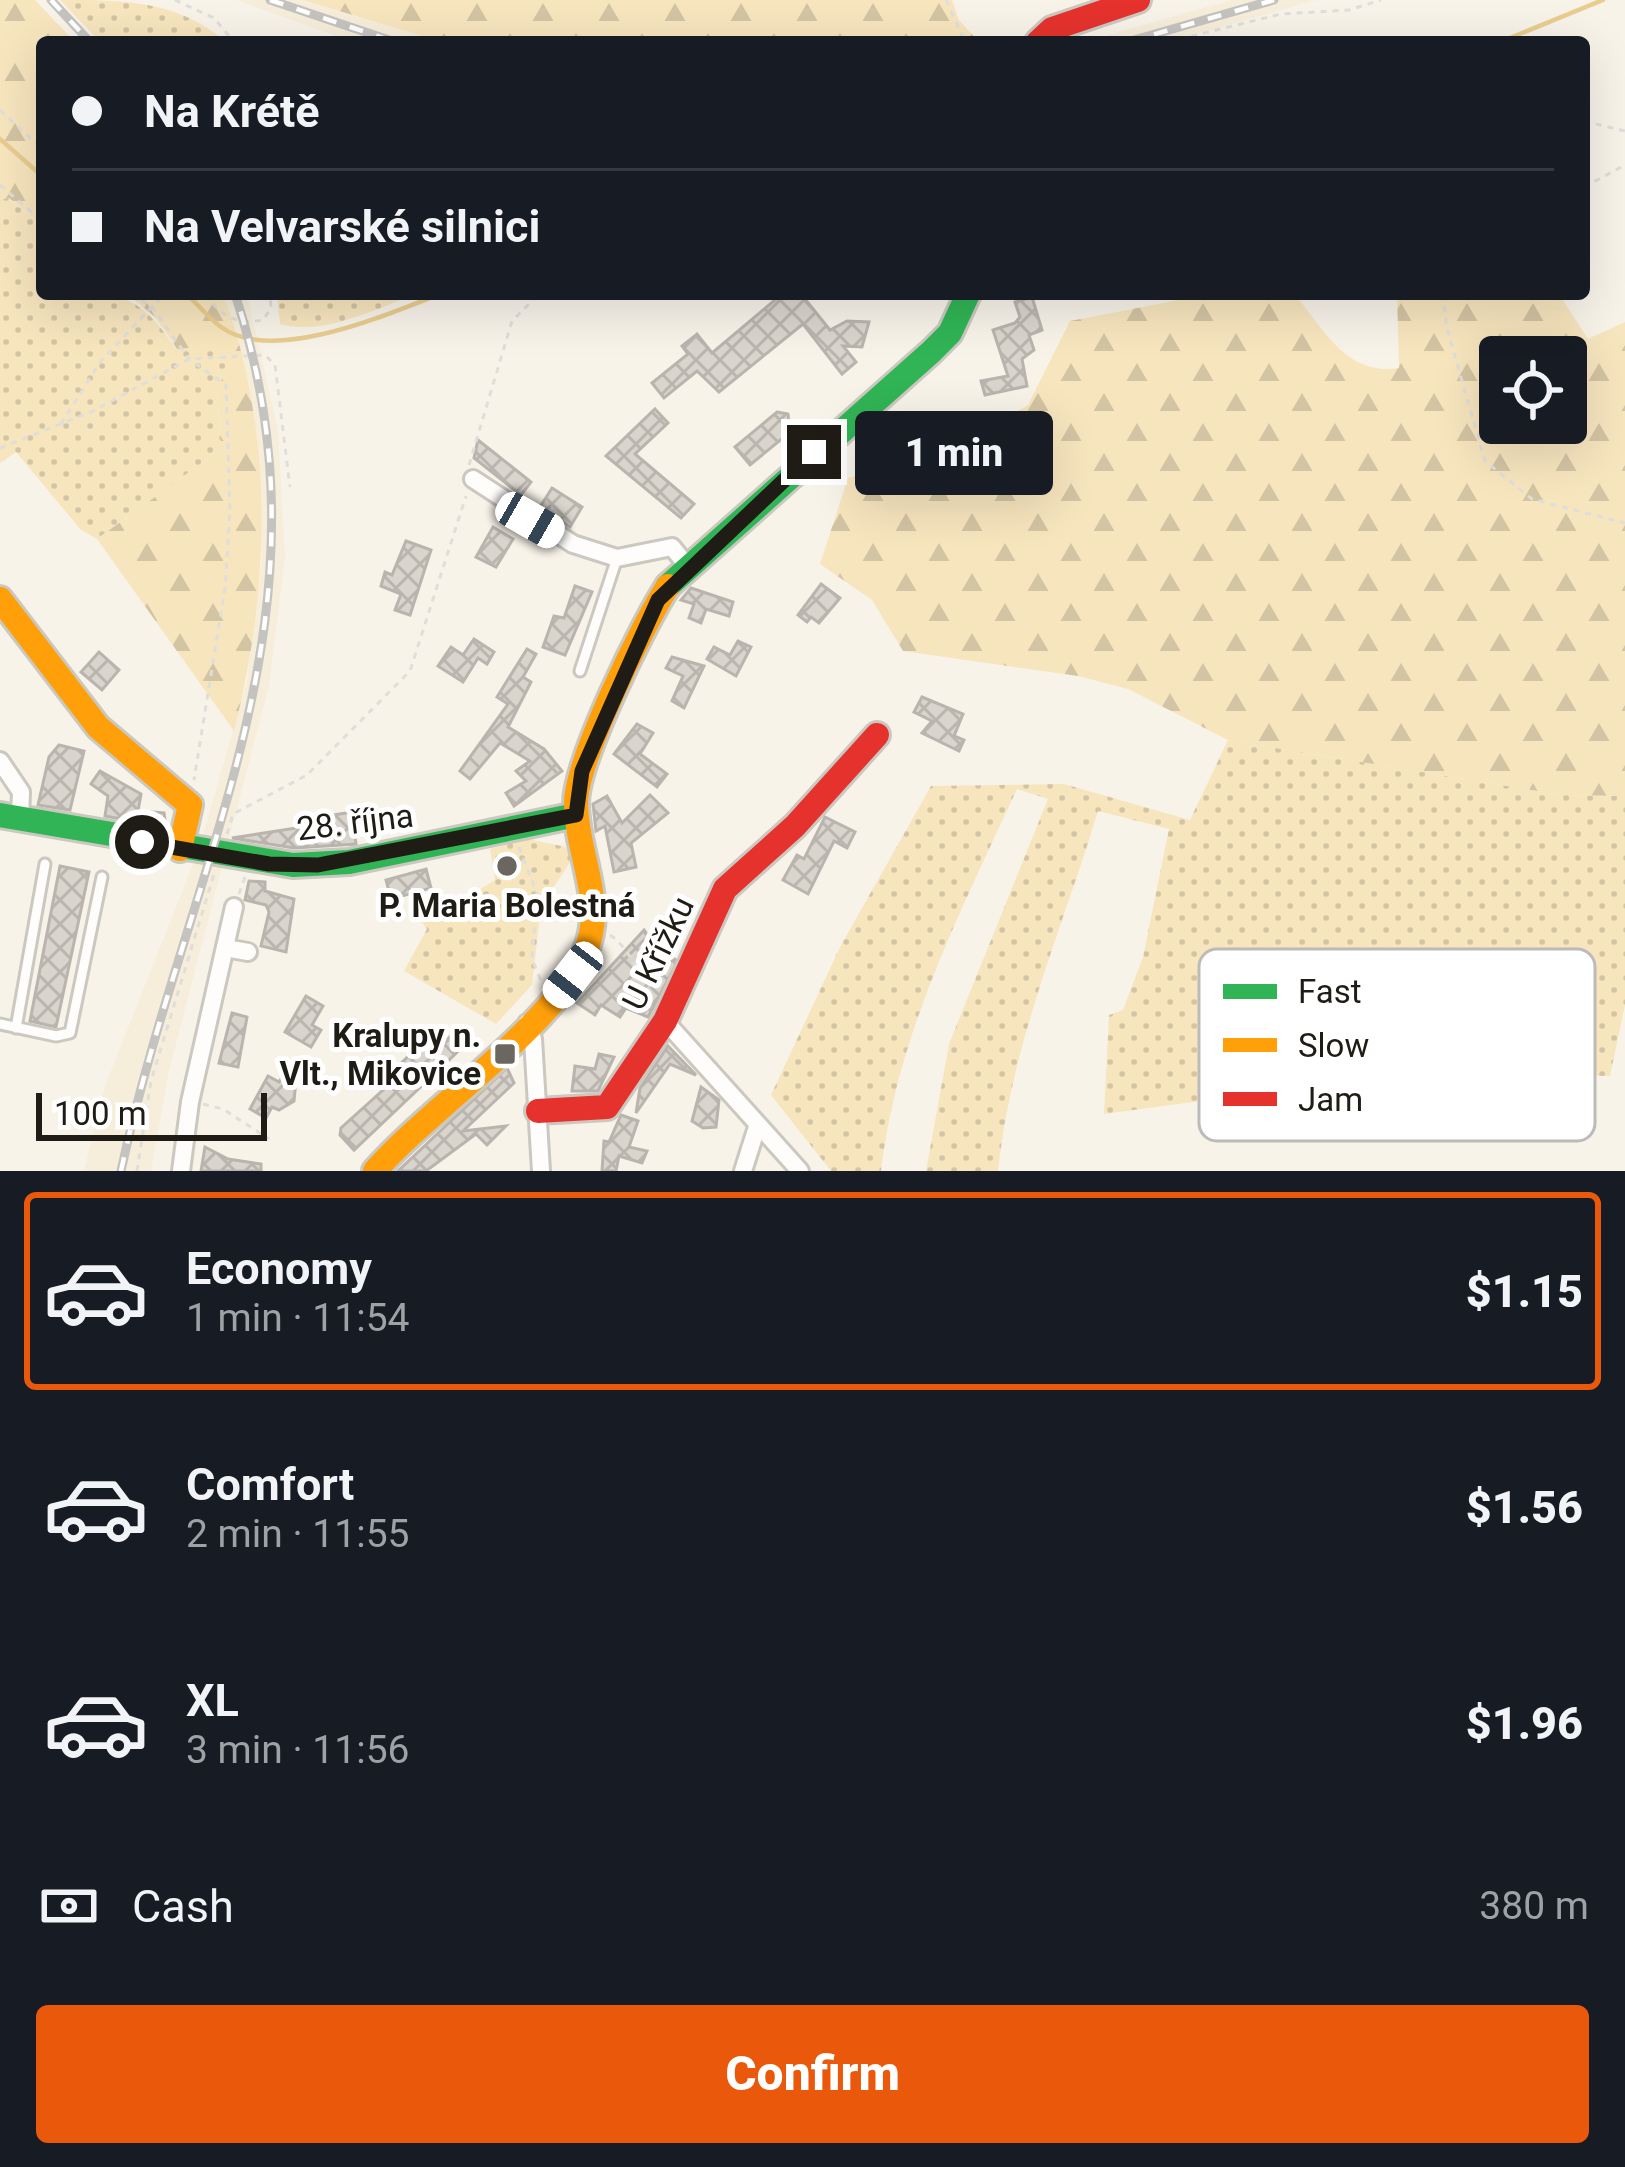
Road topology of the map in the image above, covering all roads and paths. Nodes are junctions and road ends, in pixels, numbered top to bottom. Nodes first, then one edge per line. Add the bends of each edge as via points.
1 (175, 0) edge
2 (946, 0) edge
3 (1138, 0) edge
4 (1381, 0) edge
5 (229, 36) edge
6 (962, 36) edge
7 (1048, 36) edge
8 (1192, 36) edge
9 (0, 110) edge
10 (1590, 122) edge
11 (1625, 131) edge
12 (36, 143) edge
13 (1625, 166) edge
14 (1590, 184) edge
15 (0, 185) edge
16 (36, 216) edge
17 (141, 300) edge
18 (158, 300) edge
19 (210, 300) edge
20 (270, 300) edge
21 (532, 300) edge
22 (965, 300) edge
23 (1444, 300) edge
24 (152, 307) junction
25 (189, 359) junction
26 (60, 426) junction
27 (0, 448) edge
28 (473, 479) junction
29 (290, 487) dead end
30 (1625, 523) edge
31 (617, 558) junction
32 (689, 568) junction
33 (0, 599) edge
34 (580, 671) dead end
35 (877, 735) dead end
36 (0, 761) edge
37 (190, 805) junction
38 (576, 815) junction
39 (10, 817) edge
40 (518, 840) dead end
41 (180, 849) junction
42 (218, 862) junction
43 (45, 864) dead end
44 (246, 873) dead end
45 (102, 877) dead end
46 (234, 908) joint
47 (594, 923) junction
48 (225, 947) junction
49 (248, 952) dead end
50 (546, 988) dead end
51 (669, 1013) junction
52 (527, 1023) junction
53 (0, 1024) edge
54 (16, 1028) junction
55 (190, 1102) junction
56 (538, 1112) junction
57 (757, 1127) junction
58 (269, 1138) dead end
59 (137, 1171) edge
60 (181, 1171) edge
61 (375, 1171) edge
62 (541, 1171) edge
63 (743, 1171) edge
64 (800, 1171) edge

1 - 5 path via 214,17
2 - 6 path
3 - 7 main road
4 - 8 path
9 - 12 path
10 - 11 path
13 - 14 path
15 - 16 path
17 - 24 path
18 - 24 path
19 - 20 path via 226,318 249,322 263,320
21 - 28 path via 512,321 468,468
22 - 32 main road via 931,352
23 - 30 path via 1485,461 1532,499
24 - 25 path
24 - 26 path via 101,361
25 - 26 path
25 - 29 path via 237,353 265,355 275,365
25 - 37 path via 226,385 230,510
26 - 27 path
28 - 31 street via 572,544
28 - 42 path via 410,671 307,775 233,814
31 - 32 street via 672,547
31 - 34 lane
32 - 38 main road via 650,612 582,771
33 - 37 main road via 98,727
35 - 51 main road, U Křížku via 725,889
36 - 39 street via 21,792
37 - 41 main road
38 - 42 main road, 28. října via 349,862
38 - 47 main road
39 - 41 main road, 28. října
40 - 50 path via 537,893 532,959
41 - 42 main road, 28. října
42 - 59 path via 151,1081
43 - 54 lane
44 - 46 path
45 - 54 lane via 70,1033
46 - 48 street
47 - 51 path via 625,945 634,972
47 - 52 main road via 573,975
48 - 49 street
48 - 55 street
51 - 56 main road, U Křížku via 608,1107
51 - 57 street
52 - 56 street
52 - 61 main road via 415,1122
53 - 54 lane
55 - 58 path via 224,1109
55 - 60 street
56 - 62 street
57 - 63 street
57 - 64 street

